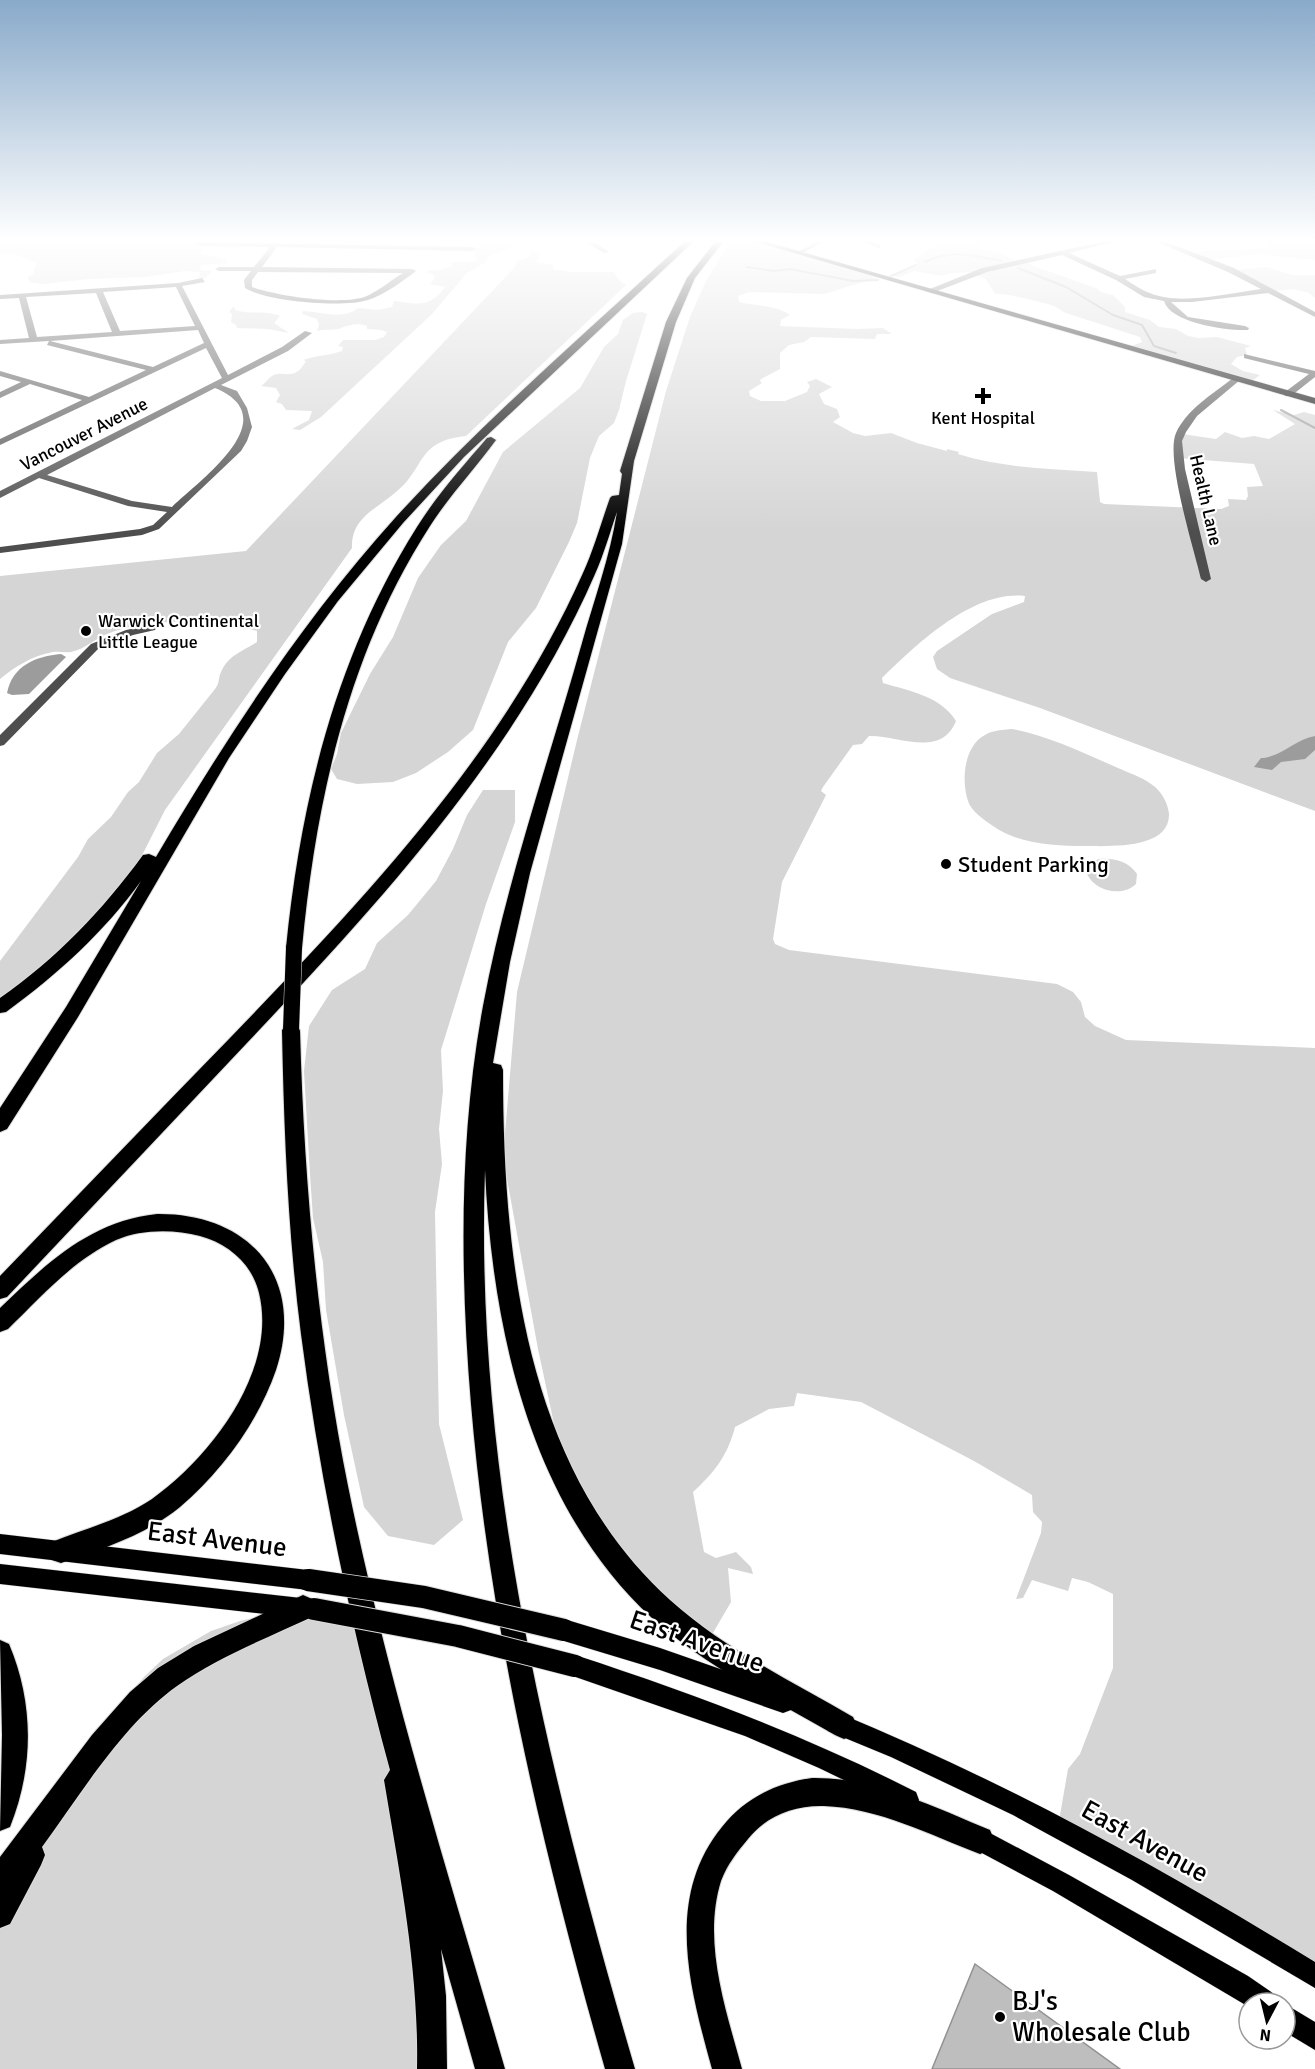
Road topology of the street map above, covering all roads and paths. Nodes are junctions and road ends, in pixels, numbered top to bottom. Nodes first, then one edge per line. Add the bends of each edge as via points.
1 (56, 339) edge
2 (204, 339) edge
3 (300, 339) edge
4 (585, 339) edge
5 (666, 339) edge
6 (1091, 339) edge
7 (36, 340) junction
8 (0, 342) edge
9 (208, 345) junction
10 (1247, 356) dead end
11 (155, 370) junction
12 (0, 373) edge
13 (1315, 373) edge
14 (226, 378) junction
15 (542, 378) junction
16 (1236, 381) junction
17 (28, 382) junction
18 (214, 385) junction
19 (1288, 394) junction
20 (0, 395) edge
21 (88, 399) junction
22 (1315, 401) edge
23 (0, 442) edge
24 (629, 462) junction
25 (38, 475) junction
26 (0, 495) edge
27 (175, 510) junction
28 (0, 550) edge
29 (1206, 579) dead end
30 (151, 628) dead end
31 (0, 742) edge
32 (222, 758) junction
33 (499, 971) junction
34 (0, 1007) edge
35 (0, 1124) edge
36 (0, 1290) edge
37 (0, 1322) edge
38 (0, 1544) edge
39 (61, 1551) junction
40 (0, 1574) edge
41 (308, 1609) junction
42 (0, 1653) edge
43 (383, 1692) junction
44 (844, 1726) junction
45 (0, 1817) edge
46 (38, 1832) junction
47 (980, 1840) junction
48 (0, 1881) edge
49 (0, 1914) edge
50 (1315, 1976) edge
51 (1248, 1991) edge
52 (1297, 2025) edge
53 (1315, 2037) edge
54 (432, 2069) edge
55 (490, 2069) edge
56 (620, 2069) edge
57 (727, 2069) edge

1 - 7 street
2 - 9 street
3 - 14 street, Vancouver Avenue
4 - 15 highway
5 - 24 highway
6 - 16 main road
7 - 8 street
7 - 11 street
9 - 11 street
9 - 14 street
10 - 13 street
11 - 21 street
12 - 17 street
13 - 19 street
14 - 18 street, Vancouver Avenue
15 - 32 highway via 448,467 360,566 294,652
15 - 43 highway, bridge via 446,496 405,558 375,616 341,704 306,846 294,948 291,1030 295,1181 325,1418 348,1542
16 - 19 main road
16 - 29 street, Health Lane via 1189,420 1178,439 1180,469
17 - 20 street
17 - 21 street
18 - 25 street, Vancouver Avenue
18 - 27 street via 234,393 249,429 238,449
19 - 22 main road
21 - 23 street
24 - 33 highway via 618,534
24 - 36 highway via 593,564 566,622 464,785 417,845 304,972
25 - 26 street, Vancouver Avenue
25 - 27 street via 131,504
27 - 28 street via 156,527 142,532
30 - 31 street via 95,646
32 - 34 highway via 95,930
32 - 35 highway via 72,1012
33 - 44 highway via 492,1128 499,1236 527,1380 566,1479 615,1559 660,1608 714,1649
33 - 56 highway via 482,1076 474,1196 474,1287 485,1445 512,1631 537,1755
37 - 39 highway via 93,1242 118,1230 157,1223 199,1226 237,1243 258,1264 272,1298 272,1339 256,1391 210,1461 169,1501 137,1522
38 - 39 main road, East Avenue
39 - 44 main road, East Avenue, bridge via 424,1597 564,1630 731,1683
40 - 41 main road
41 - 46 highway via 202,1655 167,1677 139,1701 102,1744
41 - 47 main road, bridge via 458,1636 574,1666 683,1701 803,1748
42 - 45 highway via 16,1719 12,1772
43 - 54 highway via 428,1965
43 - 55 highway
44 - 50 main road, East Avenue via 949,1772 1093,1846
46 - 48 highway
46 - 49 highway
47 - 51 main road
47 - 57 highway via 875,1801 824,1792 791,1795 749,1817 718,1855 699,1921 705,1983
52 - 53 main road

